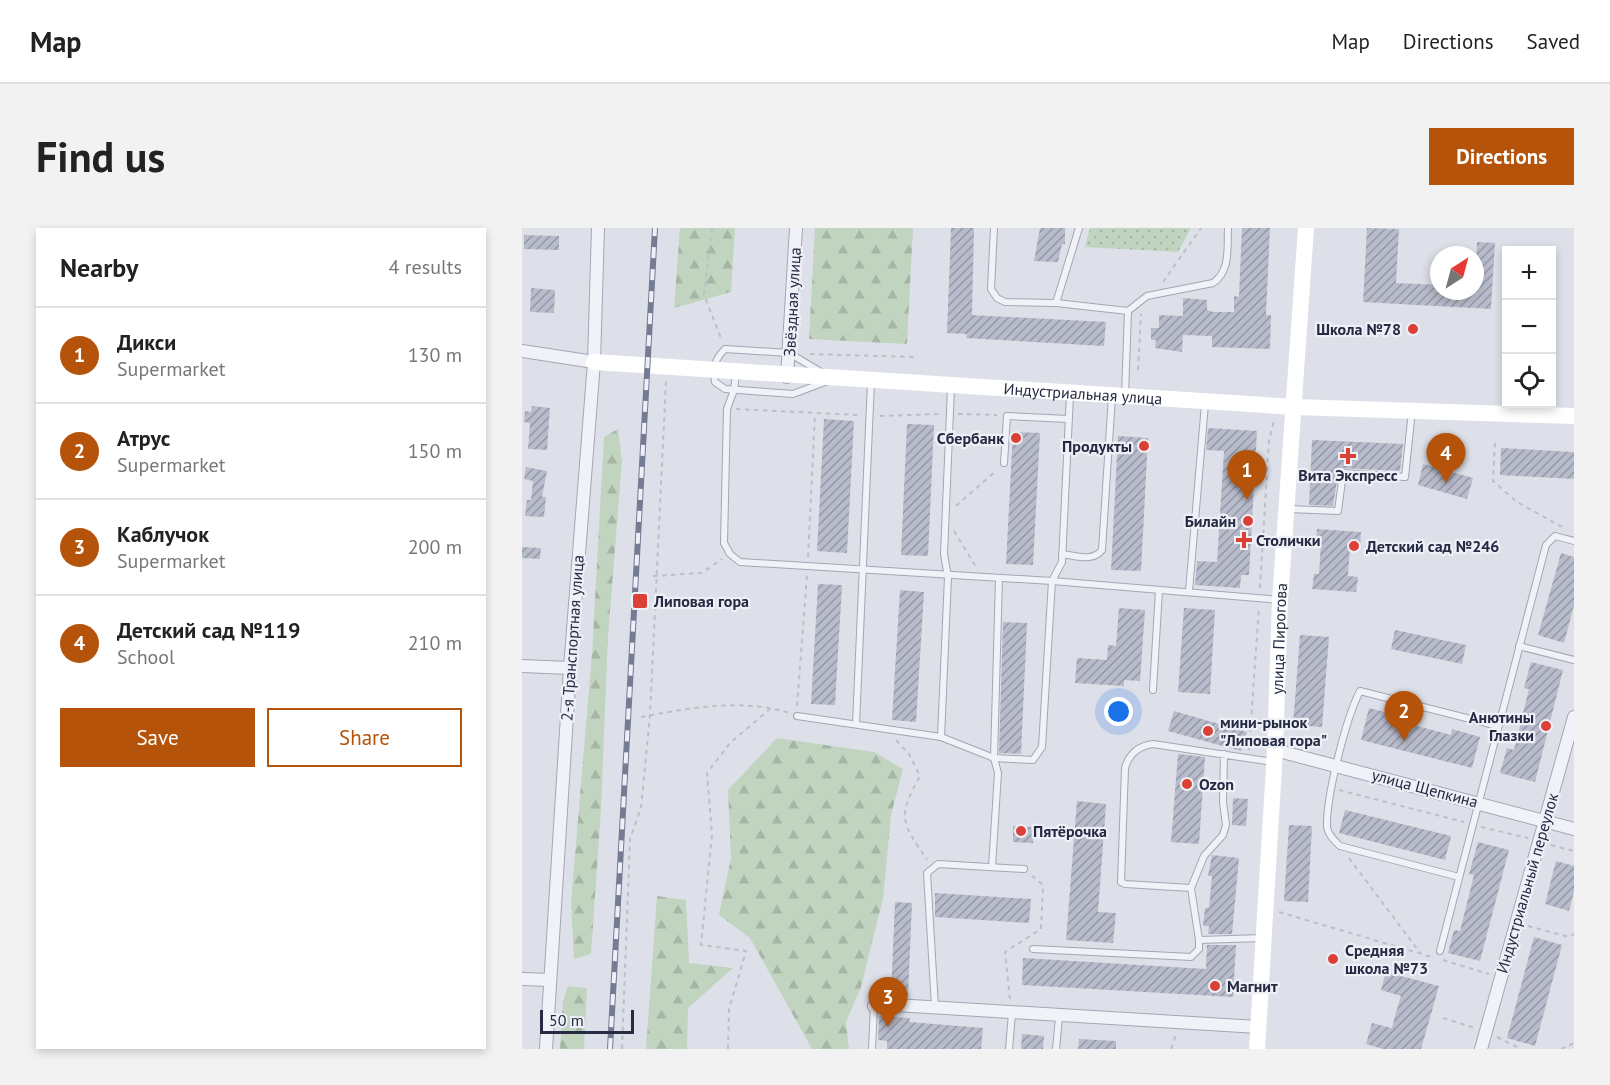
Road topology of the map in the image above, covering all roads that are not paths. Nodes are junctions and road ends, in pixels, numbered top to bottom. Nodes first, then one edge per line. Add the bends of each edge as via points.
1 (598, 228) edge
2 (796, 228) edge
3 (994, 228) edge
4 (1079, 228) edge
5 (1228, 228) edge
6 (1306, 228) edge
7 (1056, 303) junction
8 (1128, 311) junction
9 (522, 351) edge
10 (789, 353) junction
11 (594, 362) junction
12 (713, 372) junction
13 (788, 376) junction
14 (833, 379) junction
15 (735, 382) junction
16 (871, 382) junction
17 (951, 387) junction
18 (1071, 394) junction
19 (1119, 397) junction
20 (1205, 402) junction
21 (1294, 407) junction
22 (1412, 411) junction
23 (1574, 416) edge
24 (1068, 419) junction
25 (1004, 463) road end
26 (1287, 509) junction
27 (1574, 541) edge
28 (1062, 554) junction
29 (863, 570) junction
30 (948, 577) junction
31 (999, 578) junction
32 (1052, 581) junction
33 (1159, 590) junction
34 (1189, 591) junction
35 (1280, 600) junction
36 (1519, 646) junction
37 (1574, 660) edge
38 (522, 666) edge
39 (570, 668) junction
40 (1152, 690) dead end
41 (797, 716) road end
42 (1574, 717) edge
43 (856, 724) junction
44 (1498, 726) junction
45 (941, 737) junction
46 (1224, 754) junction
47 (1275, 756) junction
48 (994, 758) junction
49 (1336, 765) junction
50 (1479, 802) junction
51 (1546, 821) junction
52 (1574, 829) edge
53 (992, 867) junction
54 (1024, 869) road end
55 (1459, 877) junction
56 (1191, 888) junction
57 (1264, 938) junction
58 (1199, 940) junction
59 (1033, 949) dead end
60 (1440, 951) dead end
61 (522, 979) edge
62 (550, 980) junction
63 (874, 1006) joint
64 (935, 1008) junction
65 (1012, 1013) junction
66 (1059, 1017) junction
67 (1258, 1027) junction
68 (546, 1049) edge
69 (872, 1049) edge
70 (1009, 1049) edge
71 (1056, 1049) edge
72 (1257, 1049) edge
73 (1481, 1049) edge

1 - 11 street, 2-я Транспортная улица
2 - 10 street, Звёздная улица
3 - 7 lane via 992,289 997,298 1005,302
4 - 7 lane
5 - 8 lane via 1226,269 1221,278 1147,296
6 - 21 street, улица Пирогова
7 - 8 lane
8 - 19 lane
9 - 11 street
10 - 12 lane via 725,349 717,356
10 - 13 street, Звёздная улица
10 - 14 lane
11 - 12 street, Индустриальная улица
11 - 39 street, 2-я Транспортная улица
12 - 15 street, Индустриальная улица
13 - 14 street, Индустриальная улица
13 - 15 street, Индустриальная улица
14 - 15 lane via 793,394
14 - 16 street, Индустриальная улица
15 - 29 lane via 727,409 724,543 730,554 740,562
16 - 17 street, Индустриальная улица
16 - 29 lane
17 - 18 street, Индустриальная улица
17 - 30 lane via 944,554
18 - 19 street, Индустриальная улица
18 - 24 lane
19 - 20 street, Индустриальная улица
19 - 28 lane via 1102,550 1092,557
20 - 21 street, Индустриальная улица
20 - 34 lane
21 - 22 street, Индустриальная улица
21 - 26 street, улица Пирогова
22 - 23 street, Индустриальная улица
22 - 26 lane via 1405,477 1343,472 1338,511
24 - 25 lane via 1007,416
24 - 28 lane
26 - 35 street, улица Пирогова
27 - 36 lane via 1555,536 1546,544
28 - 32 lane
29 - 30 lane
29 - 43 lane
30 - 31 lane
30 - 45 lane
31 - 32 lane
31 - 48 lane
32 - 33 lane
32 - 48 lane via 1042,747 1033,760
33 - 34 lane
33 - 40 lane
34 - 35 lane
35 - 47 street, улица Пирогова
36 - 37 lane
36 - 44 lane
38 - 39 street
39 - 62 street, 2-я Транспортная улица
41 - 43 lane
42 - 51 street, Индустриальный переулок
43 - 45 lane
44 - 49 lane via 1360,691
44 - 50 lane
45 - 48 lane
46 - 47 lane
46 - 56 lane via 1226,825 1223,835 1204,856
46 - 56 lane via 1145,745 1130,755 1125,768 1121,882
47 - 49 street, улица Щепкина
47 - 57 street, улица Пирогова
48 - 53 lane via 998,773
49 - 50 street, улица Щепкина
49 - 55 lane via 1327,829 1340,846
50 - 51 street, улица Щепкина
50 - 55 lane
51 - 52 street, улица Щепкина
51 - 73 street, Индустриальный переулок
53 - 54 lane
53 - 64 lane via 938,864 927,873
55 - 60 lane
56 - 58 lane
57 - 58 lane
57 - 67 street, улица Пирогова
58 - 59 lane via 1199,949 1191,957
61 - 62 street
62 - 68 street, 2-я Транспортная улица
63 - 64 street
63 - 69 lane
64 - 65 street
65 - 66 street
65 - 70 lane
66 - 67 street
66 - 71 lane
67 - 72 street, улица Пирогова

